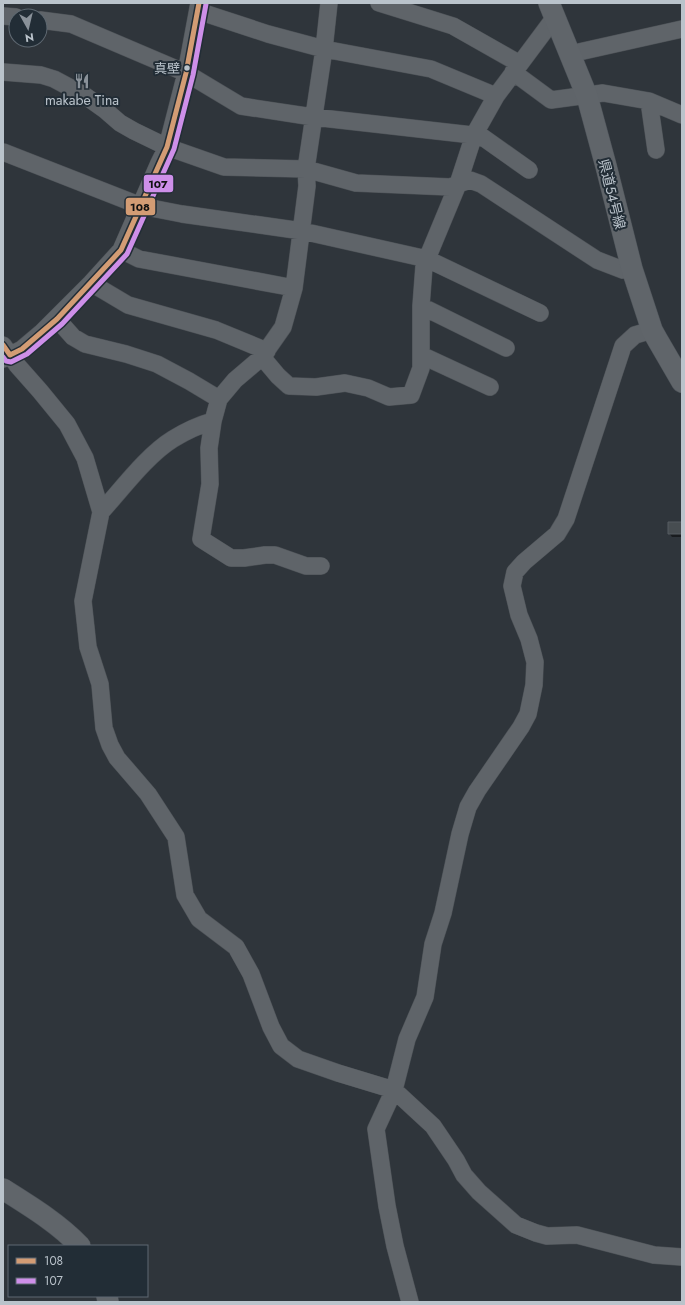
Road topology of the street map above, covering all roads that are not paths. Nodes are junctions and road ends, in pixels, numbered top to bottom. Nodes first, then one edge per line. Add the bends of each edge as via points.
1 (329, 3) edge
2 (379, 3) edge
3 (198, 7) edge
4 (552, 10) edge
5 (48, 21) edge
6 (682, 29) edge
7 (324, 49) junction
8 (570, 54) junction
9 (516, 68) junction
10 (3, 72) edge
11 (186, 73) junction
12 (496, 96) junction
13 (587, 96) junction
14 (649, 101) junction
15 (682, 115) edge
16 (313, 117) junction
17 (474, 135) junction
18 (167, 147) junction
19 (656, 150) dead end
20 (3, 152) edge
21 (306, 169) junction
22 (529, 170) dead end
23 (458, 184) junction
24 (141, 206) junction
25 (302, 231) junction
26 (121, 250) junction
27 (427, 259) junction
28 (632, 269) junction
29 (91, 284) junction
30 (294, 288) junction
31 (421, 306) junction
32 (540, 314) dead end
33 (57, 319) junction
34 (652, 330) junction
35 (506, 348) dead end
36 (5, 353) edge
37 (265, 354) junction
38 (421, 354) junction
39 (682, 382) edge
40 (490, 387) dead end
41 (219, 399) junction
42 (213, 421) junction
43 (101, 512) junction
44 (320, 566) dead end
45 (394, 1090) junction
46 (3, 1189) edge
47 (79, 1245) edge
48 (682, 1257) edge
49 (410, 1302) edge

1 - 7 street
2 - 9 street via 453,26
3 - 7 street via 268,34
3 - 11 street
4 - 8 main road, 県道54号線
4 - 9 street
5 - 11 street via 71,24
6 - 8 street
7 - 12 street via 431,69
7 - 16 street
8 - 13 main road, 県道54号線
9 - 12 street
9 - 13 street via 550,100
10 - 18 street via 41,75 54,79 84,95 120,123
11 - 16 street via 241,106
11 - 18 street
12 - 17 street
13 - 14 street via 603,93
13 - 28 main road, 県道54号線
14 - 15 street
14 - 19 street
16 - 17 street
16 - 21 street
17 - 22 street via 481,136
17 - 23 street
18 - 21 street via 224,167
18 - 24 street
20 - 24 street
21 - 23 street via 356,183 450,187
21 - 25 street via 307,186
23 - 27 street
23 - 28 street via 470,180 480,184 597,260 623,270
24 - 25 street
24 - 26 street
25 - 27 street
25 - 30 street
26 - 29 street
26 - 30 street via 139,259
27 - 31 street via 424,266
27 - 32 street
28 - 34 main road, 県道54号線
29 - 33 street
29 - 37 street via 128,305 216,330
30 - 37 street via 283,327
31 - 35 street
31 - 38 street
33 - 36 street via 22,349
33 - 41 street via 73,336 85,344 158,364
34 - 39 main road, 県道54号線
34 - 45 street via 635,335 623,346 566,519 558,534 515,572 512,586 535,662 534,685 528,714 468,807 443,913 433,944 425,998 407,1038
36 - 43 street via 67,424 85,458
37 - 38 street via 278,376 289,386 316,387 345,383 389,396 411,395 421,368
37 - 41 street via 235,380
38 - 40 street
41 - 42 street
42 - 43 street via 172,439 152,455
42 - 44 street via 209,448 210,484 201,539 231,558 275,555 306,566
43 - 45 street via 83,601 88,647 100,684 104,728 117,758 148,794 176,837 185,895 199,919 236,948 251,974 281,1046 298,1059
45 - 48 street via 433,1126 464,1175 479,1192 516,1225 547,1236 577,1235 654,1255
45 - 49 street via 376,1129 387,1206
46 - 47 main road via 44,1216

